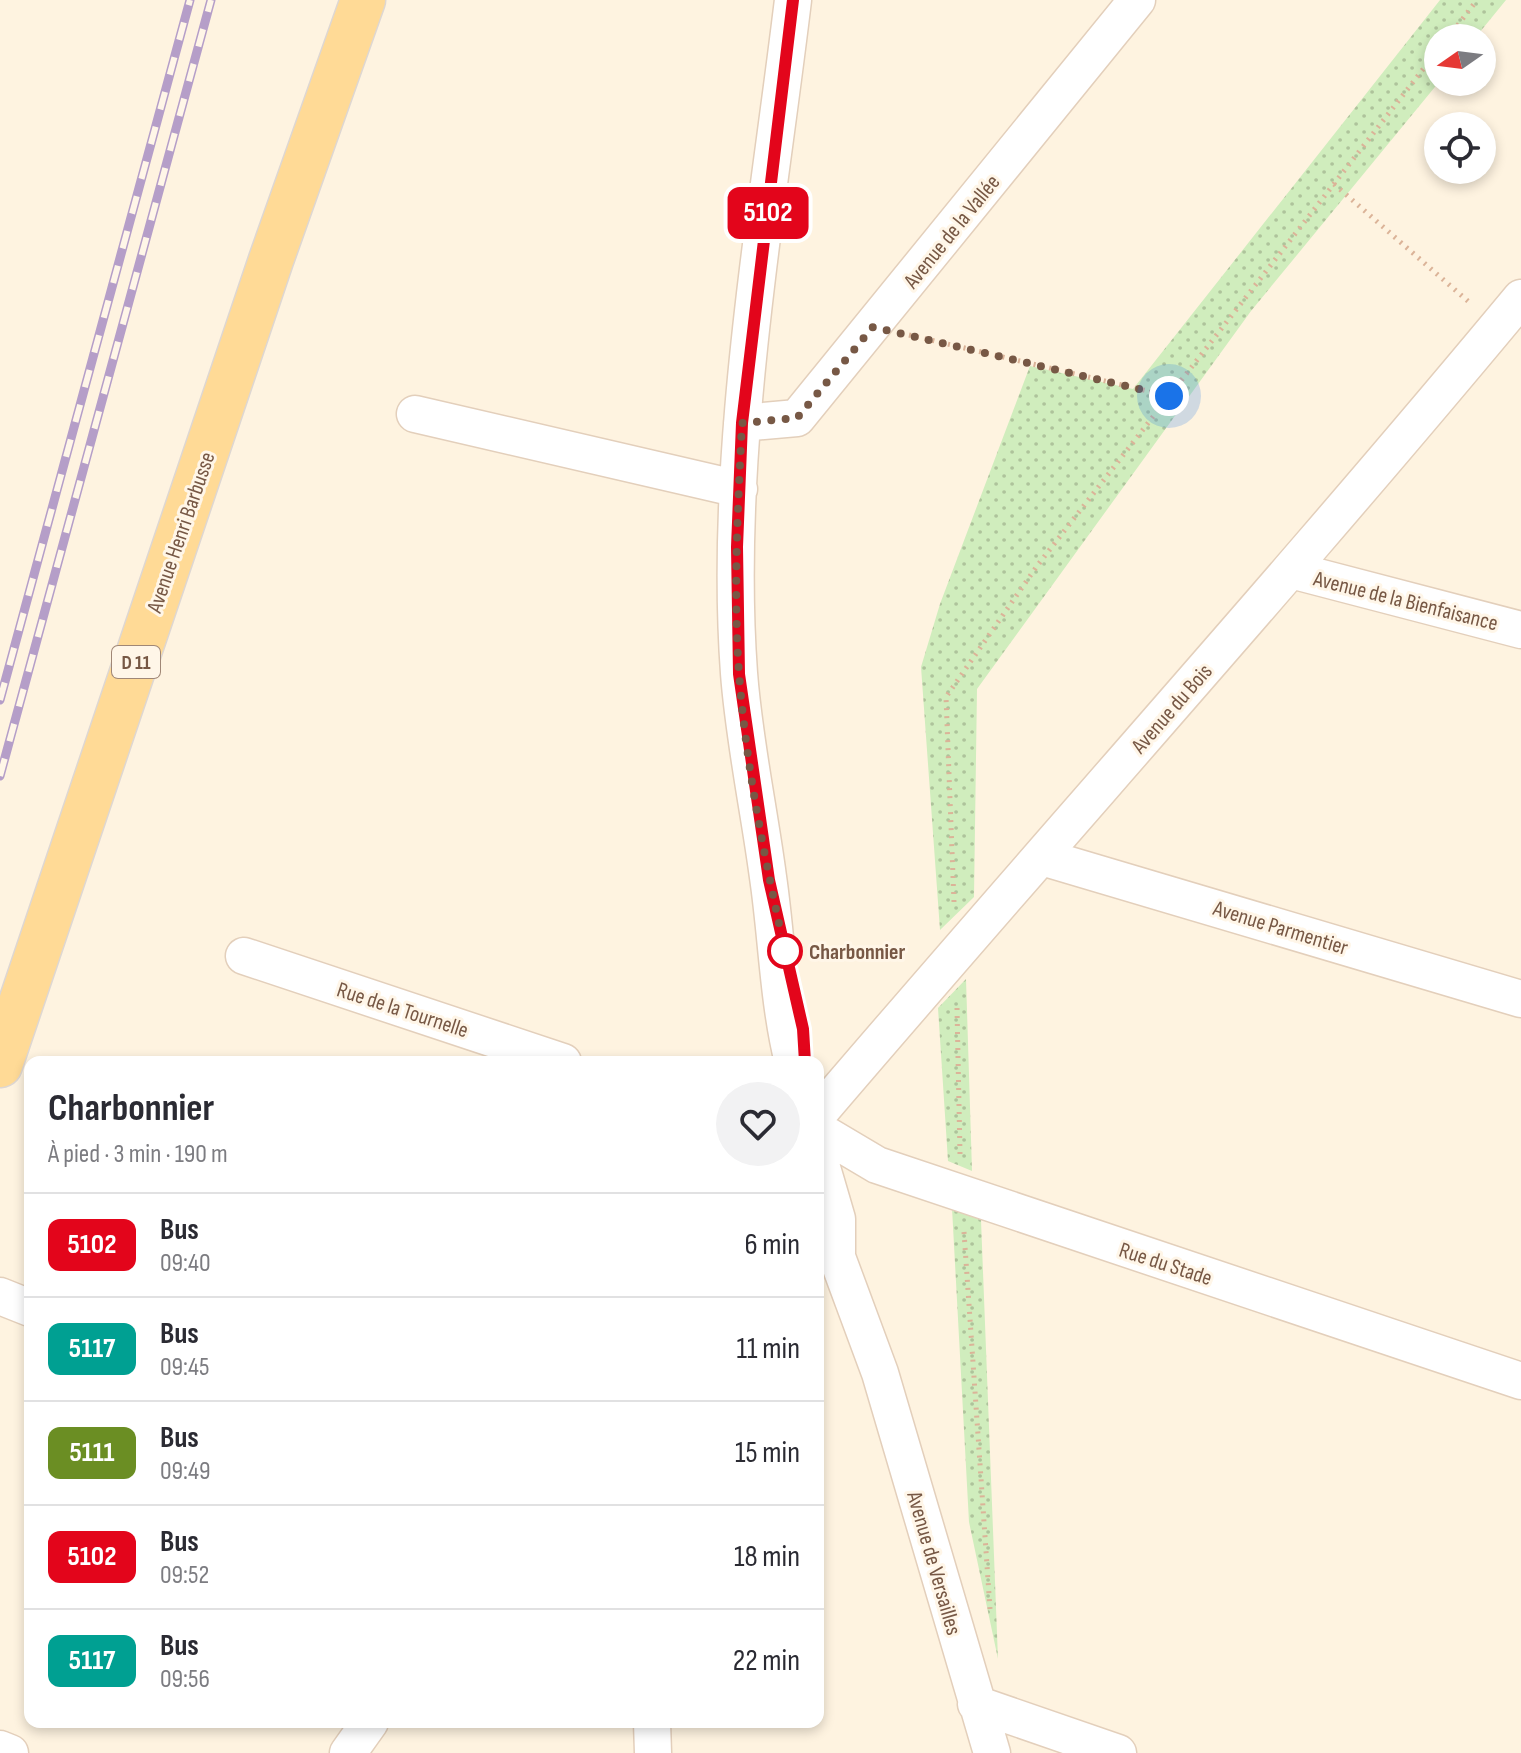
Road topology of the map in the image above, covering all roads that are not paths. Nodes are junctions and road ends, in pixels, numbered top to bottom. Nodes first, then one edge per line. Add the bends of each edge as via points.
1 (363, 0) edge
2 (793, 0) edge
3 (1137, 0) edge
4 (1521, 298) edge
5 (1497, 319) edge
6 (415, 414) dead end
7 (742, 423) junction
8 (739, 489) junction
9 (1291, 570) junction
10 (1521, 630) edge
11 (1042, 857) junction
12 (769, 880) junction
13 (244, 956) dead end
14 (1521, 999) edge
15 (545, 1056) edge
16 (792, 1056) edge
17 (805, 1056) edge
18 (0, 1065) edge
19 (824, 1107) edge
20 (824, 1134) edge
21 (824, 1194) edge
22 (828, 1221) edge
23 (0, 1296) edge
24 (24, 1306) edge
25 (1521, 1381) edge
26 (976, 1704) junction
27 (366, 1728) edge
28 (652, 1728) edge
29 (0, 1749) edge
30 (10, 1753) edge
31 (348, 1753) edge
32 (653, 1753) edge
33 (992, 1753) edge
34 (1118, 1753) edge

1 - 18 main road, Avenue Henri Barbusse / D 11
2 - 7 street
3 - 7 street, Avenue de la Vallée via 797,418
4 - 5 street, Avenue du Bois
5 - 9 street, Avenue du Bois
6 - 8 street
7 - 8 street
8 - 12 street via 739,674
9 - 10 street, Avenue de la Bienfaisance
9 - 11 street, Avenue du Bois
11 - 14 street, Avenue Parmentier
11 - 19 street, Avenue du Bois
12 - 16 street
12 - 17 street
13 - 15 street, Rue de la Tournelle
20 - 25 street, Rue du Stade via 877,1165
21 - 22 street, Avenue de Versailles
22 - 26 street, Avenue de Versailles via 862,1250 880,1373
23 - 24 street
26 - 33 street, Avenue de Versailles
26 - 34 street
27 - 31 street
28 - 32 street
29 - 30 street

